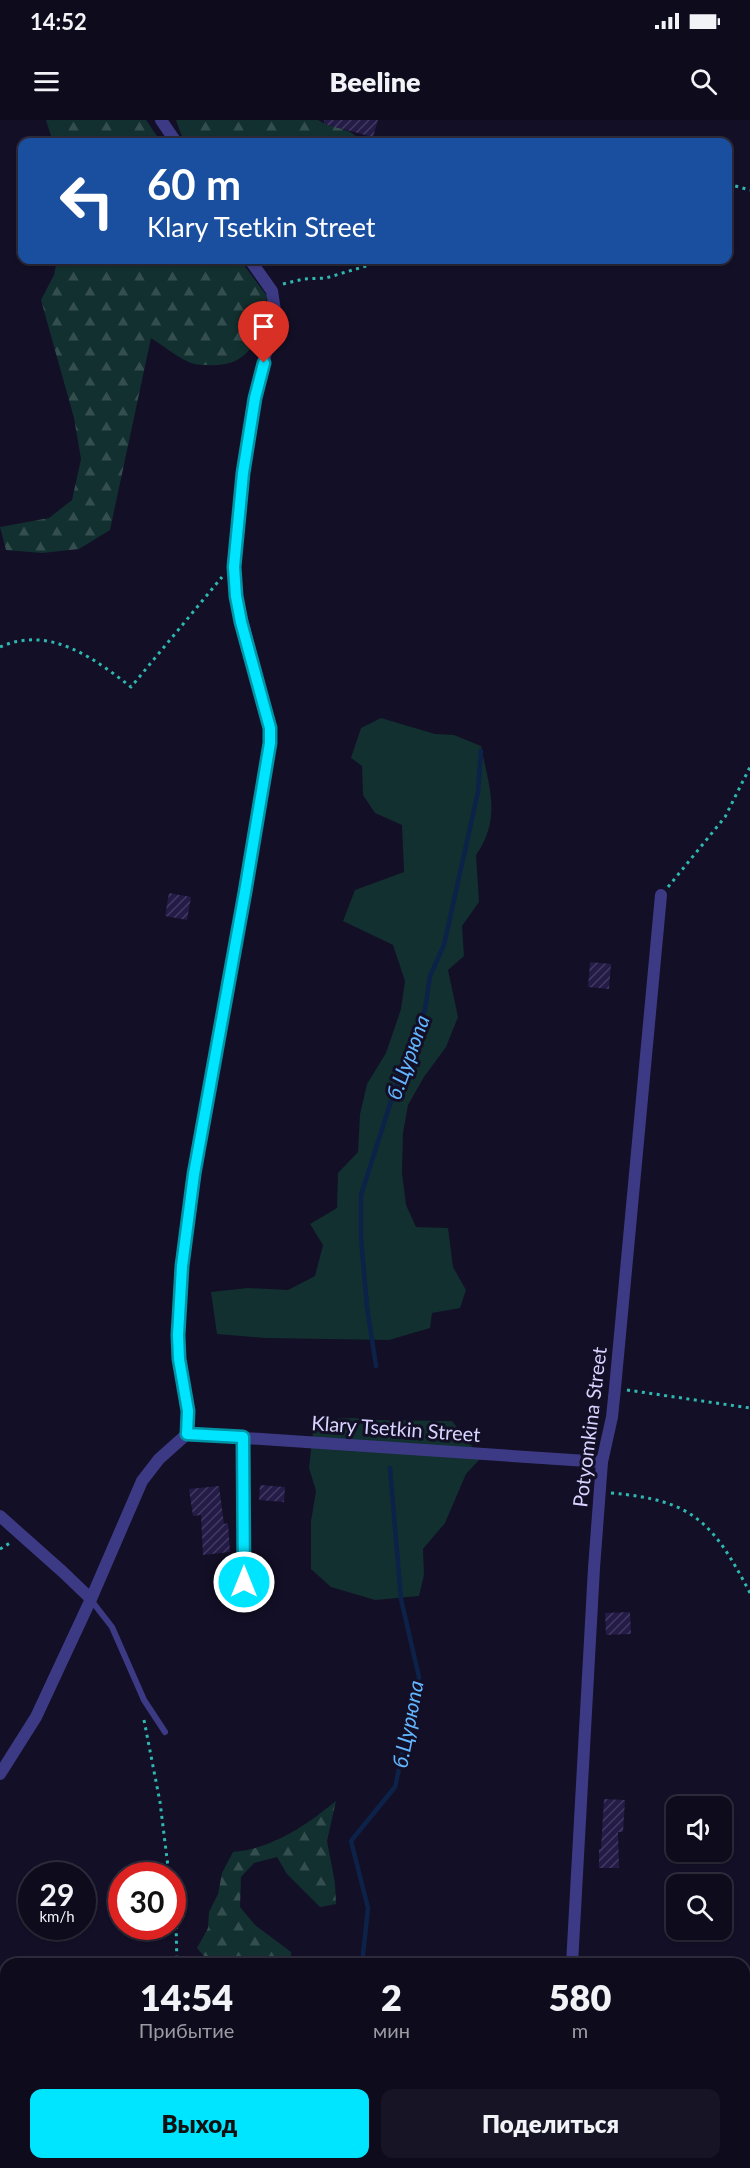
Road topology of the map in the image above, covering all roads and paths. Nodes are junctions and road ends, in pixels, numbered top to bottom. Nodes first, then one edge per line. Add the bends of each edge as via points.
1 (161, 120) edge
2 (173, 138) edge
3 (732, 185) edge
4 (750, 190) edge
5 (253, 264) edge
6 (373, 264) edge
7 (269, 287) junction
8 (234, 567) junction
9 (0, 647) edge
10 (750, 767) edge
11 (661, 896) joint
12 (615, 1388) junction
13 (750, 1408) edge
14 (187, 1434) junction
15 (243, 1437) junction
16 (602, 1462) junction
17 (600, 1492) junction
18 (0, 1516) edge
19 (244, 1582) dead end
20 (750, 1593) edge
21 (91, 1599) junction
22 (144, 1700) junction
23 (165, 1732) dead end
24 (0, 1774) edge
25 (168, 1862) edge
26 (176, 1940) edge
27 (177, 1958) edge
28 (572, 1958) edge

1 - 2 street
3 - 4 path
5 - 7 street
6 - 7 path via 326,278
7 - 8 street via 275,311 249,433
8 - 9 path via 220,578 131,687 105,666 70,647 39,639
8 - 14 street via 236,596 270,728 270,743 194,1174 182,1266 178,1335 188,1411
10 - 11 path via 725,817
11 - 12 street, Potyomkina Street
12 - 13 path
12 - 16 street, Potyomkina Street
14 - 15 street, Klary Tsetkin Street
14 - 21 street via 141,1481
15 - 16 street, Klary Tsetkin Street
15 - 19 street
16 - 17 street, Potyomkina Street
17 - 20 path via 669,1502 687,1511 728,1552
17 - 28 street, Potyomkina Street
18 - 21 street
21 - 22 lane via 112,1627
21 - 24 street via 36,1717
22 - 23 lane
22 - 25 path via 144,1726
26 - 27 path

